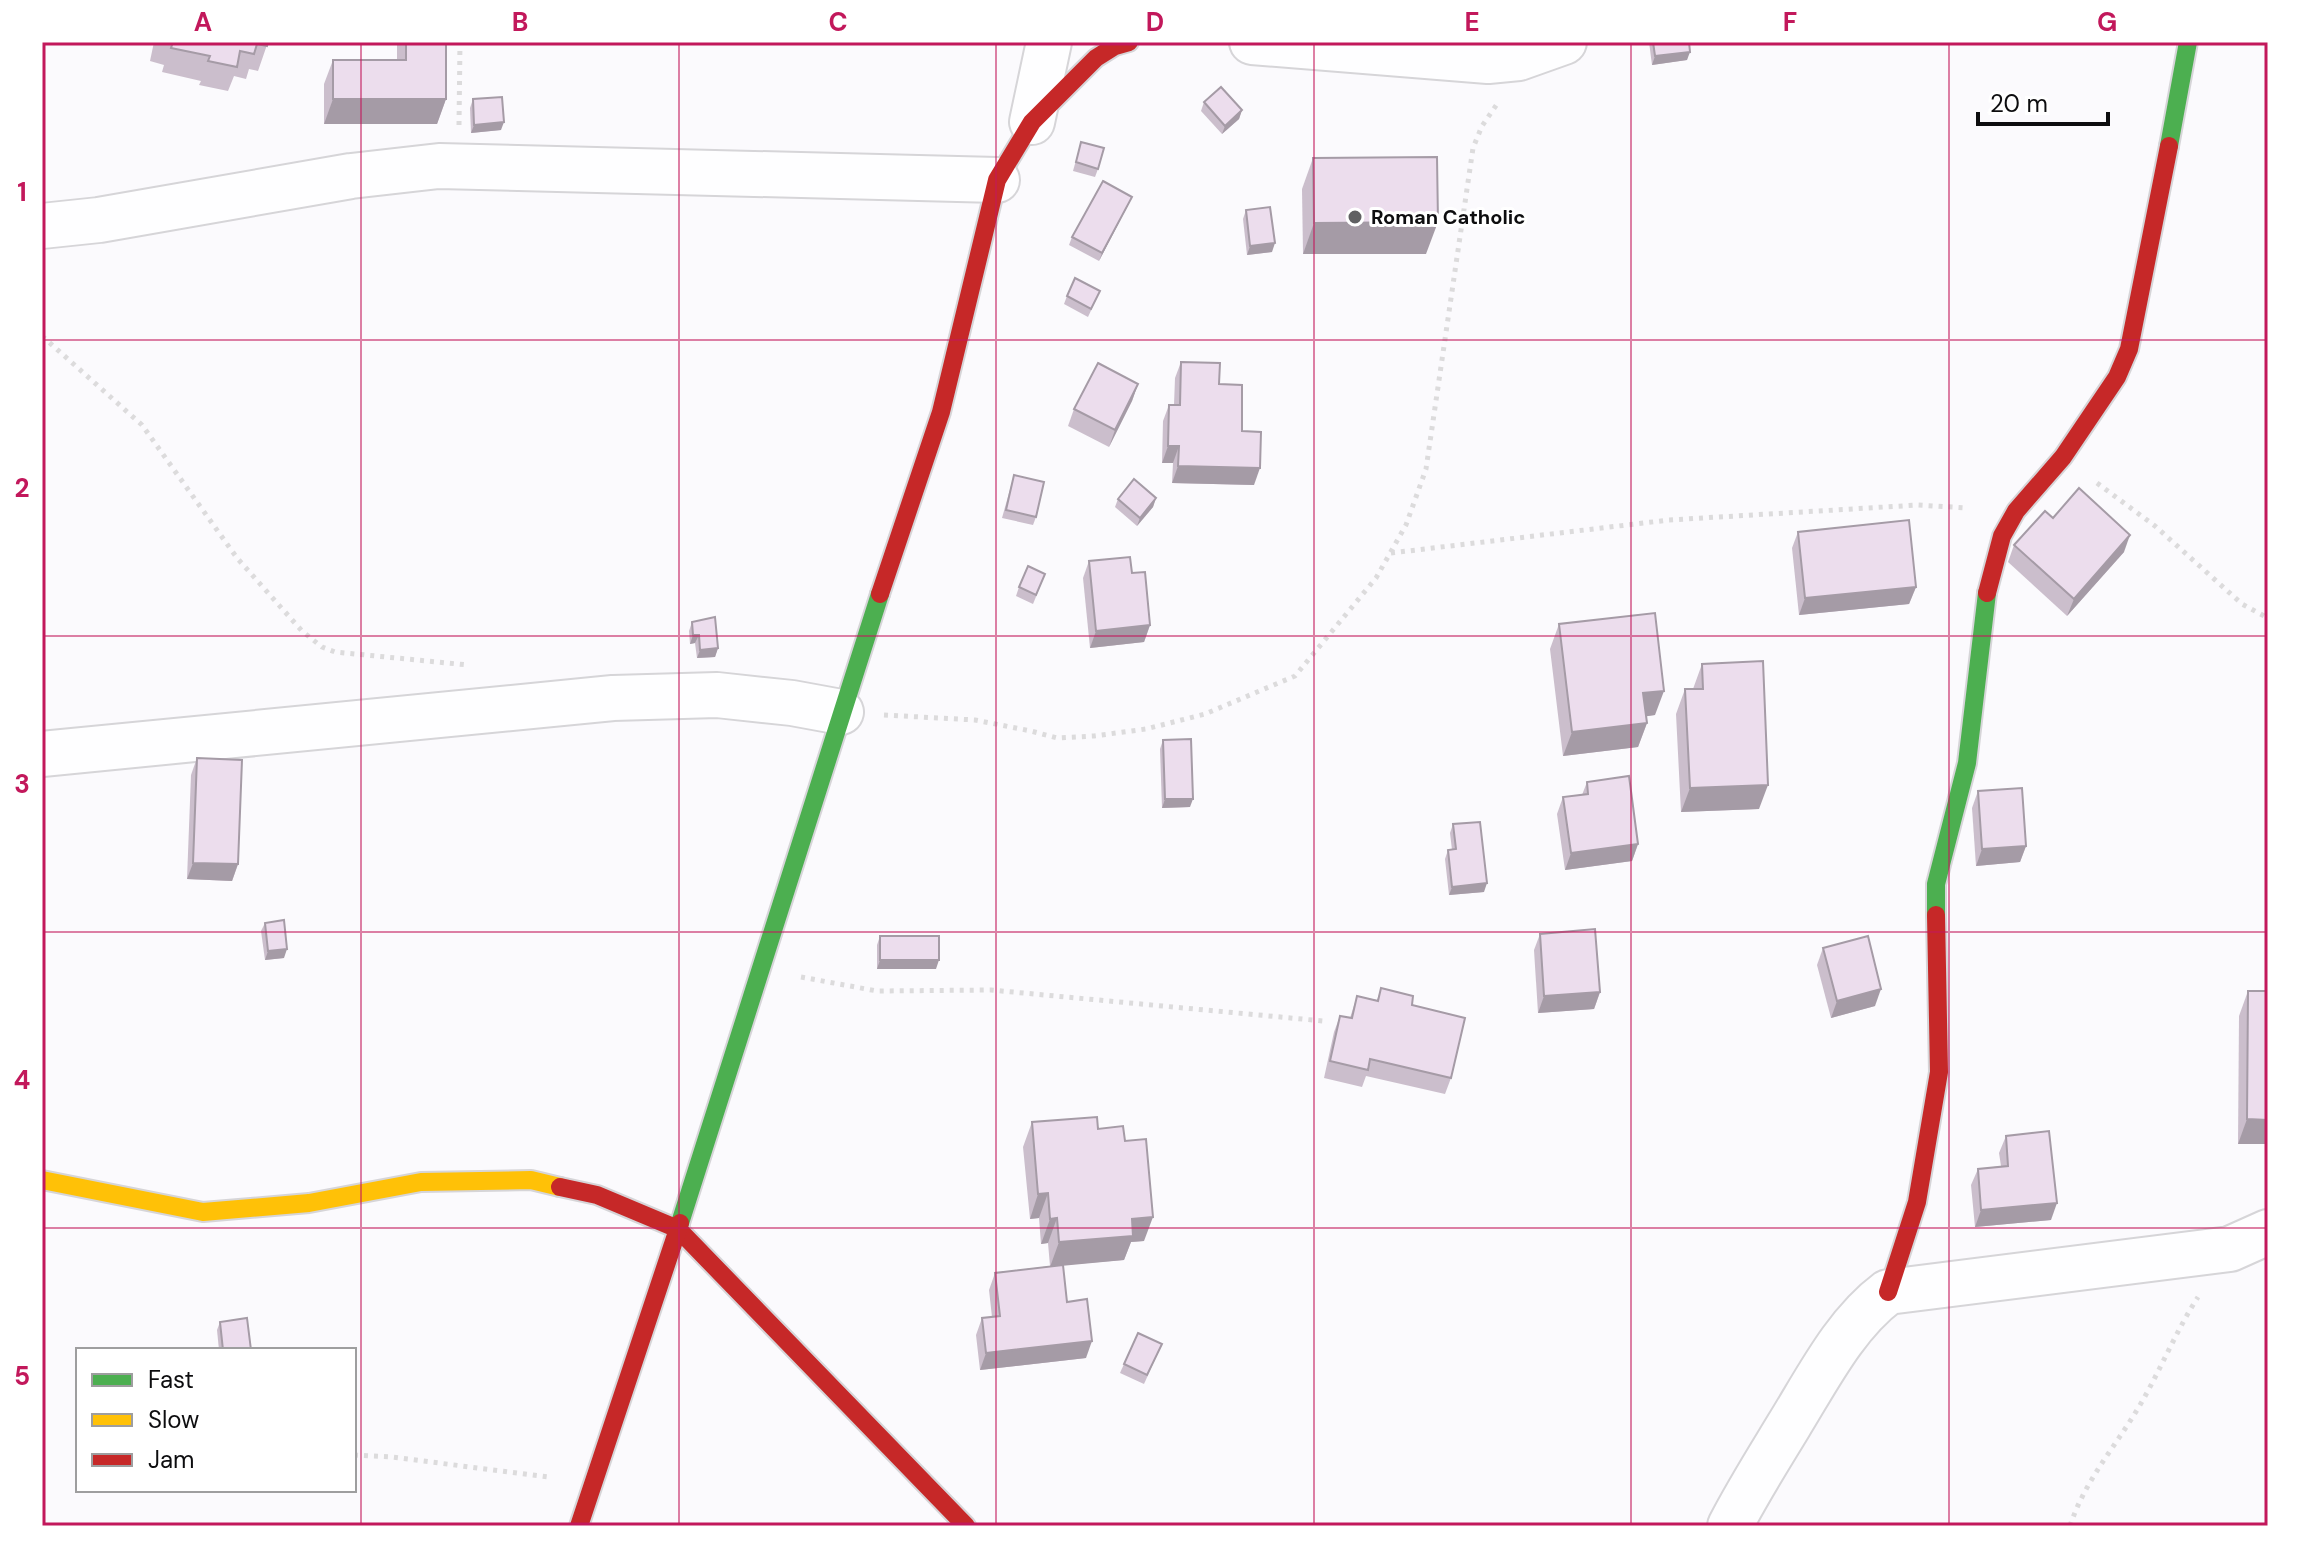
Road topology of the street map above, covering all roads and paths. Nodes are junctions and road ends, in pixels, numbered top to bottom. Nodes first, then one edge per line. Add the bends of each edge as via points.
1 (460, 42) edge
2 (1049, 42) edge
3 (1129, 42) edge
4 (1252, 42) edge
5 (1564, 42) edge
6 (2188, 42) edge
7 (1503, 97) dead end
8 (1032, 122) junction
9 (458, 166) junction
10 (997, 180) junction
11 (42, 226) edge
12 (42, 336) edge
13 (2063, 457) junction
14 (2016, 511) junction
15 (1390, 553) junction
16 (2268, 618) edge
17 (482, 667) dead end
18 (842, 714) junction
19 (42, 754) edge
20 (761, 969) junction
21 (1323, 1021) dead end
22 (42, 1180) edge
23 (678, 1229) junction
24 (2249, 1241) edge
25 (1888, 1292) junction
26 (356, 1455) edge
27 (593, 1483) junction
28 (579, 1526) edge
29 (966, 1526) edge
30 (1730, 1526) edge
31 (2070, 1526) edge

1 - 9 path
2 - 8 street
3 - 8 street via 1096,58
4 - 5 street via 1488,61 1519,58
6 - 13 street via 2129,349 2117,377
7 - 15 path via 1473,148 1426,469
8 - 10 street
9 - 10 street
9 - 11 street via 351,176
10 - 18 street via 941,412
12 - 17 path via 142,425 237,558 322,647
13 - 14 street
13 - 16 path via 2155,526 2242,604
14 - 15 path via 1918,505 1775,512
14 - 25 street via 2002,536 1988,586 1967,763 1936,884 1939,1072 1917,1202
15 - 18 path via 1376,578 1295,676 1205,714 1146,729 1057,738 975,720
18 - 19 street via 717,695 613,698
18 - 20 street
20 - 21 path via 877,991 991,990
20 - 23 street
22 - 23 street via 203,1212 309,1203 421,1182 531,1180 597,1195
23 - 27 street
23 - 29 street
24 - 25 street
24 - 31 path via 2179,1326 2140,1405 2078,1501
25 - 30 street via 1854,1323
26 - 27 path
27 - 28 street

